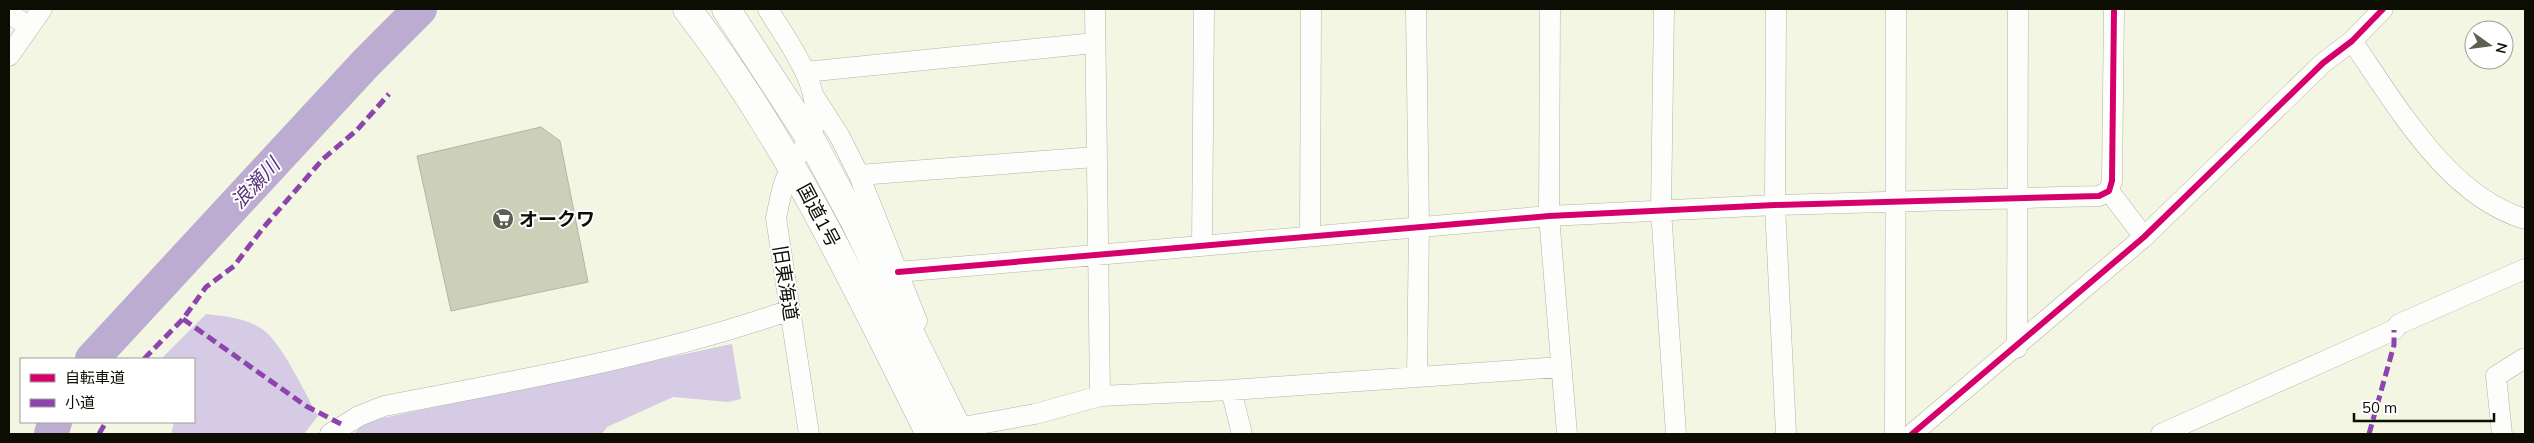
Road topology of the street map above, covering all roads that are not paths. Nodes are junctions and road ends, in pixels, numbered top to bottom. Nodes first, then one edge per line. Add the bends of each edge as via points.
1 (42, 9) edge
2 (688, 9) edge
3 (726, 9) edge
4 (768, 9) edge
5 (1094, 9) edge
6 (1204, 9) edge
7 (1311, 9) edge
8 (1416, 9) edge
9 (1550, 9) edge
10 (1664, 9) edge
11 (1776, 9) edge
12 (1896, 9) edge
13 (2018, 9) edge
14 (2114, 9) edge
15 (2383, 9) edge
16 (9, 13) edge
17 (29, 27) junction
18 (2352, 41) junction
19 (1094, 43) junction
20 (9, 56) edge
21 (805, 72) junction
22 (813, 94) junction
23 (810, 138) junction
24 (1095, 157) junction
25 (792, 164) junction
26 (859, 175) junction
27 (2109, 191) junction
28 (2017, 198) junction
29 (1895, 202) junction
30 (1775, 205) junction
31 (1661, 210) junction
32 (1549, 216) junction
33 (2525, 219) edge
34 (1419, 226) junction
35 (1310, 235) junction
36 (2144, 237) junction
37 (1202, 245) junction
38 (1096, 253) junction
39 (2525, 269) edge
40 (898, 272) junction
41 (790, 310) junction
42 (2017, 348) junction
43 (2525, 358) edge
44 (1560, 367) junction
45 (1417, 377) junction
46 (936, 386) junction
47 (1231, 390) junction
48 (1100, 396) junction
49 (958, 431) edge
50 (330, 434) edge
51 (809, 434) edge
52 (930, 434) edge
53 (1242, 434) edge
54 (1567, 434) edge
55 (1676, 434) edge
56 (1786, 434) edge
57 (1895, 434) edge
58 (1912, 434) edge
59 (2161, 434) edge
60 (2502, 434) edge

1 - 17 street
2 - 25 highway, 国道1号 via 726,59
3 - 23 highway, 国道1号
4 - 21 street
5 - 19 street
6 - 37 street
7 - 35 street
8 - 34 street
9 - 32 street
10 - 31 street
11 - 30 street
12 - 29 street
13 - 28 street
14 - 27 street via 2112,181
15 - 18 street
16 - 17 street
17 - 20 street
18 - 33 street via 2428,150 2488,202 2508,214
18 - 36 street via 2323,63
19 - 21 street
19 - 24 street
21 - 22 street
22 - 23 street via 816,111
22 - 26 street
23 - 25 street, 旧東海道
23 - 46 highway, 国道1号
24 - 26 street
24 - 38 street
25 - 41 street, 旧東海道 via 781,190 776,218
25 - 52 highway, 国道1号
26 - 40 street
27 - 28 street via 2099,196
27 - 36 street
28 - 29 street
28 - 42 street
29 - 30 street
29 - 57 street
30 - 31 street
30 - 56 street
31 - 32 street
31 - 55 street
32 - 34 street
32 - 44 street
34 - 35 street
34 - 45 street
35 - 37 street
36 - 42 street
37 - 38 street
38 - 40 street
38 - 48 street
39 - 59 street
40 - 46 street via 920,330
41 - 50 street via 656,350 384,406 359,416
41 - 51 street, 旧東海道
42 - 58 street
43 - 60 street via 2496,376
44 - 45 street
44 - 54 street
45 - 47 street
46 - 49 highway, 国道1号
47 - 48 street
47 - 53 street
48 - 49 street

